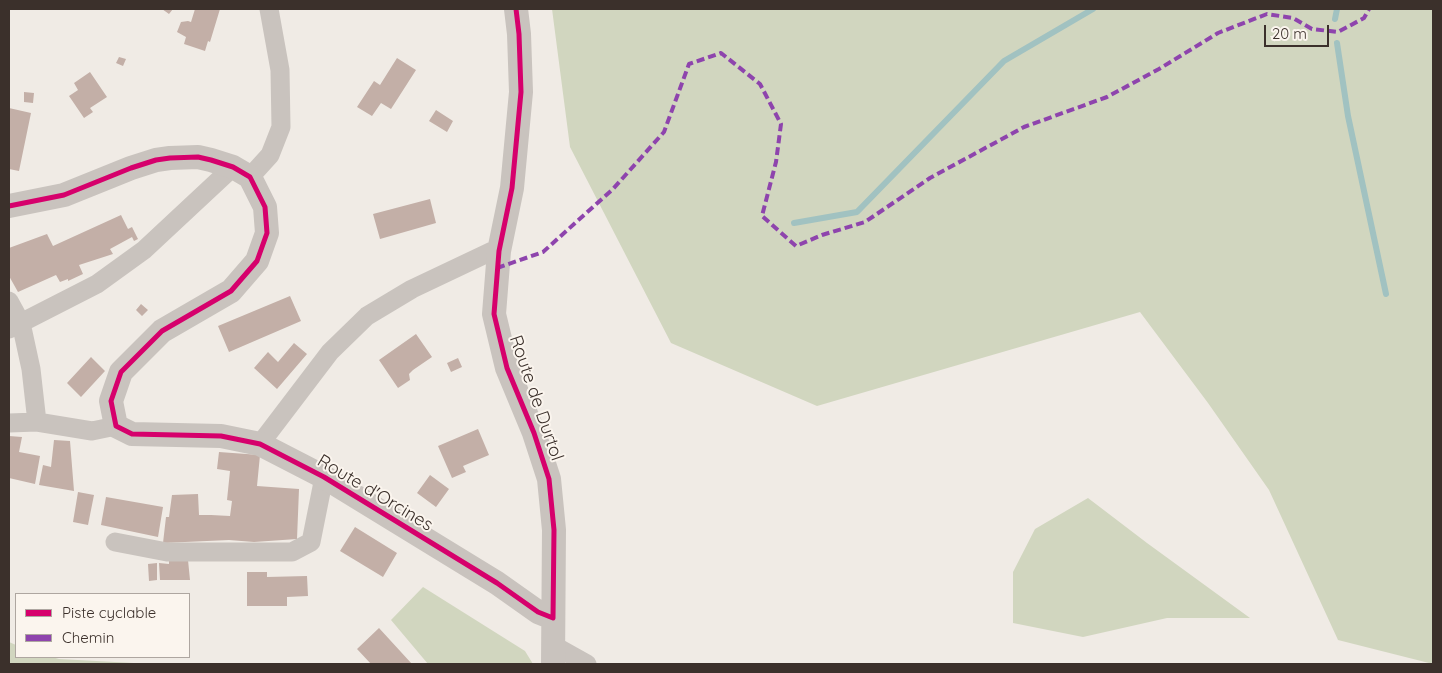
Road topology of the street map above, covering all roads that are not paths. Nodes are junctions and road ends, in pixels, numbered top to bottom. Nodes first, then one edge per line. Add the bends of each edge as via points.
1 (269, 9) edge
2 (516, 9) edge
3 (241, 172) junction
4 (9, 206) edge
5 (499, 251) junction
6 (9, 302) edge
7 (15, 326) edge
8 (37, 422) junction
9 (9, 423) edge
10 (116, 426) junction
11 (260, 444) junction
12 (324, 477) junction
13 (115, 542) dead end
14 (553, 618) junction
15 (553, 655) edge
16 (587, 664) edge

1 - 3 street via 280,70 281,127 270,154
2 - 5 street, Route de Durtol via 521,92 512,188
3 - 4 street via 198,157 163,159 64,195
3 - 7 street via 97,284
3 - 10 street via 265,207 267,233 256,262 231,291 162,331 121,372 111,401
5 - 11 street via 490,252 421,285 367,316 330,352
5 - 14 street, Route de Durtol via 494,314 507,368 549,479 554,530
6 - 7 street
7 - 8 street via 31,369
8 - 9 street
8 - 10 street via 92,430
10 - 11 street, Route d'Orcines via 132,434 221,436
11 - 12 street, Route d'Orcines
12 - 13 street via 311,542 292,552 167,552
12 - 14 street, Route d'Orcines via 497,583 538,612
14 - 15 street, Route de Durtol
15 - 16 street

